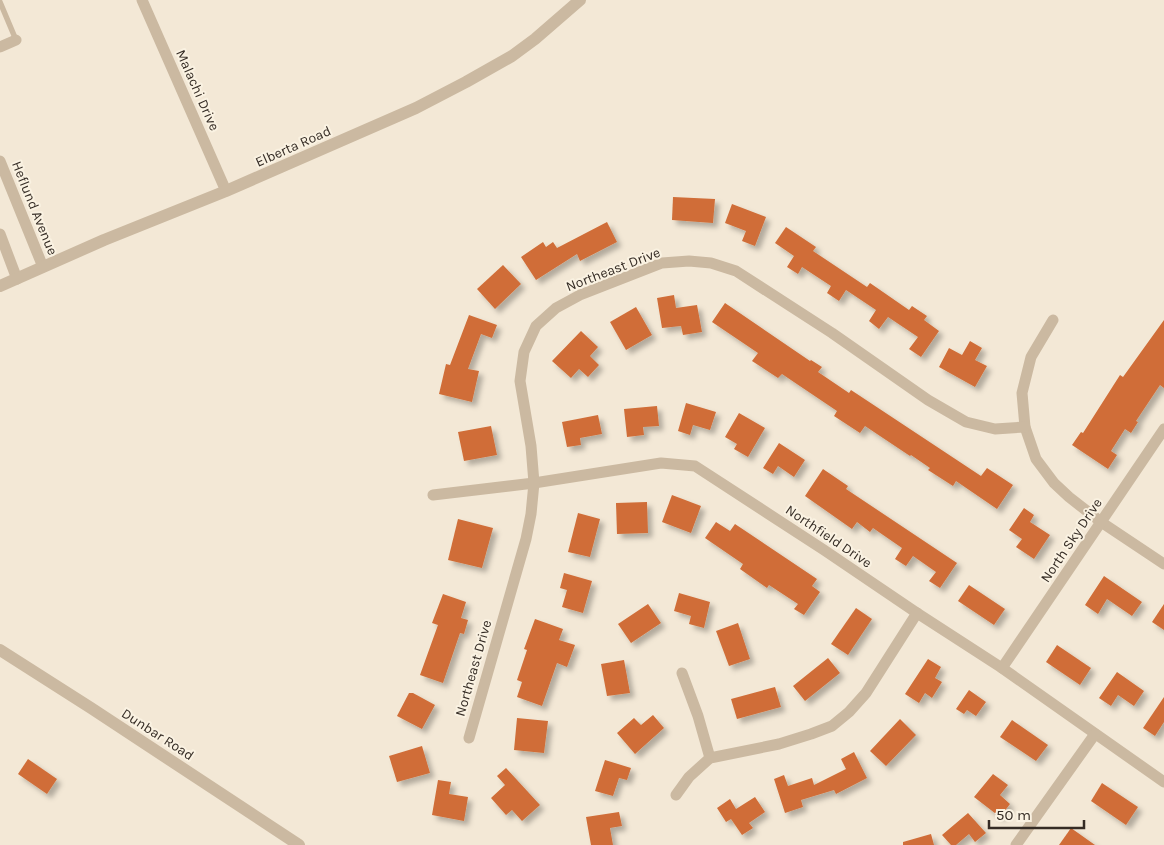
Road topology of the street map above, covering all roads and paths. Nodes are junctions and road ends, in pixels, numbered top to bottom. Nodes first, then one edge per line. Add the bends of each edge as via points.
1 (142, 0) edge
2 (580, 0) edge
3 (0, 2) edge
4 (16, 40) joint
5 (0, 47) edge
6 (0, 161) edge
7 (226, 191) junction
8 (0, 234) edge
9 (43, 267) junction
10 (17, 278) junction
11 (0, 286) edge
12 (1052, 320) dead end
13 (1025, 427) junction
14 (1164, 429) edge
15 (534, 483) junction
16 (433, 494) dead end
17 (1102, 522) junction
18 (1164, 564) edge
19 (917, 614) junction
20 (0, 650) edge
21 (1002, 668) junction
22 (682, 673) dead end
23 (1095, 734) junction
24 (469, 738) dead end
25 (710, 758) junction
26 (1164, 782) edge
27 (676, 795) dead end
28 (298, 845) edge
29 (1016, 845) edge

1 - 7 street, Malachi Drive
2 - 7 street, Elberta Road via 512,56 466,82 416,108
3 - 4 lane
4 - 5 street
6 - 9 street, Heflund Avenue
7 - 9 street, Elberta Road
8 - 10 street
9 - 10 street, Elberta Road
10 - 11 street, Elberta Road
12 - 13 street via 1031,357 1022,393
13 - 15 street, Northeast Drive via 996,429 966,422 736,271 704,262 662,263 580,295 556,308 536,326 524,352 520,381
13 - 17 street via 1036,459 1054,483
14 - 17 street, North Sky Drive
15 - 16 street, Northfield Drive
15 - 19 street, Northfield Drive via 661,464 695,466
15 - 24 street, Northeast Drive via 526,539
17 - 18 street
17 - 21 street, North Sky Drive
19 - 21 street, Northfield Drive
19 - 25 street via 866,693 832,726 780,744
20 - 28 street, Dunbar Road
21 - 23 street, Northfield Drive
22 - 25 street
23 - 26 street, Northfield Drive
23 - 29 street
25 - 27 street via 689,777

